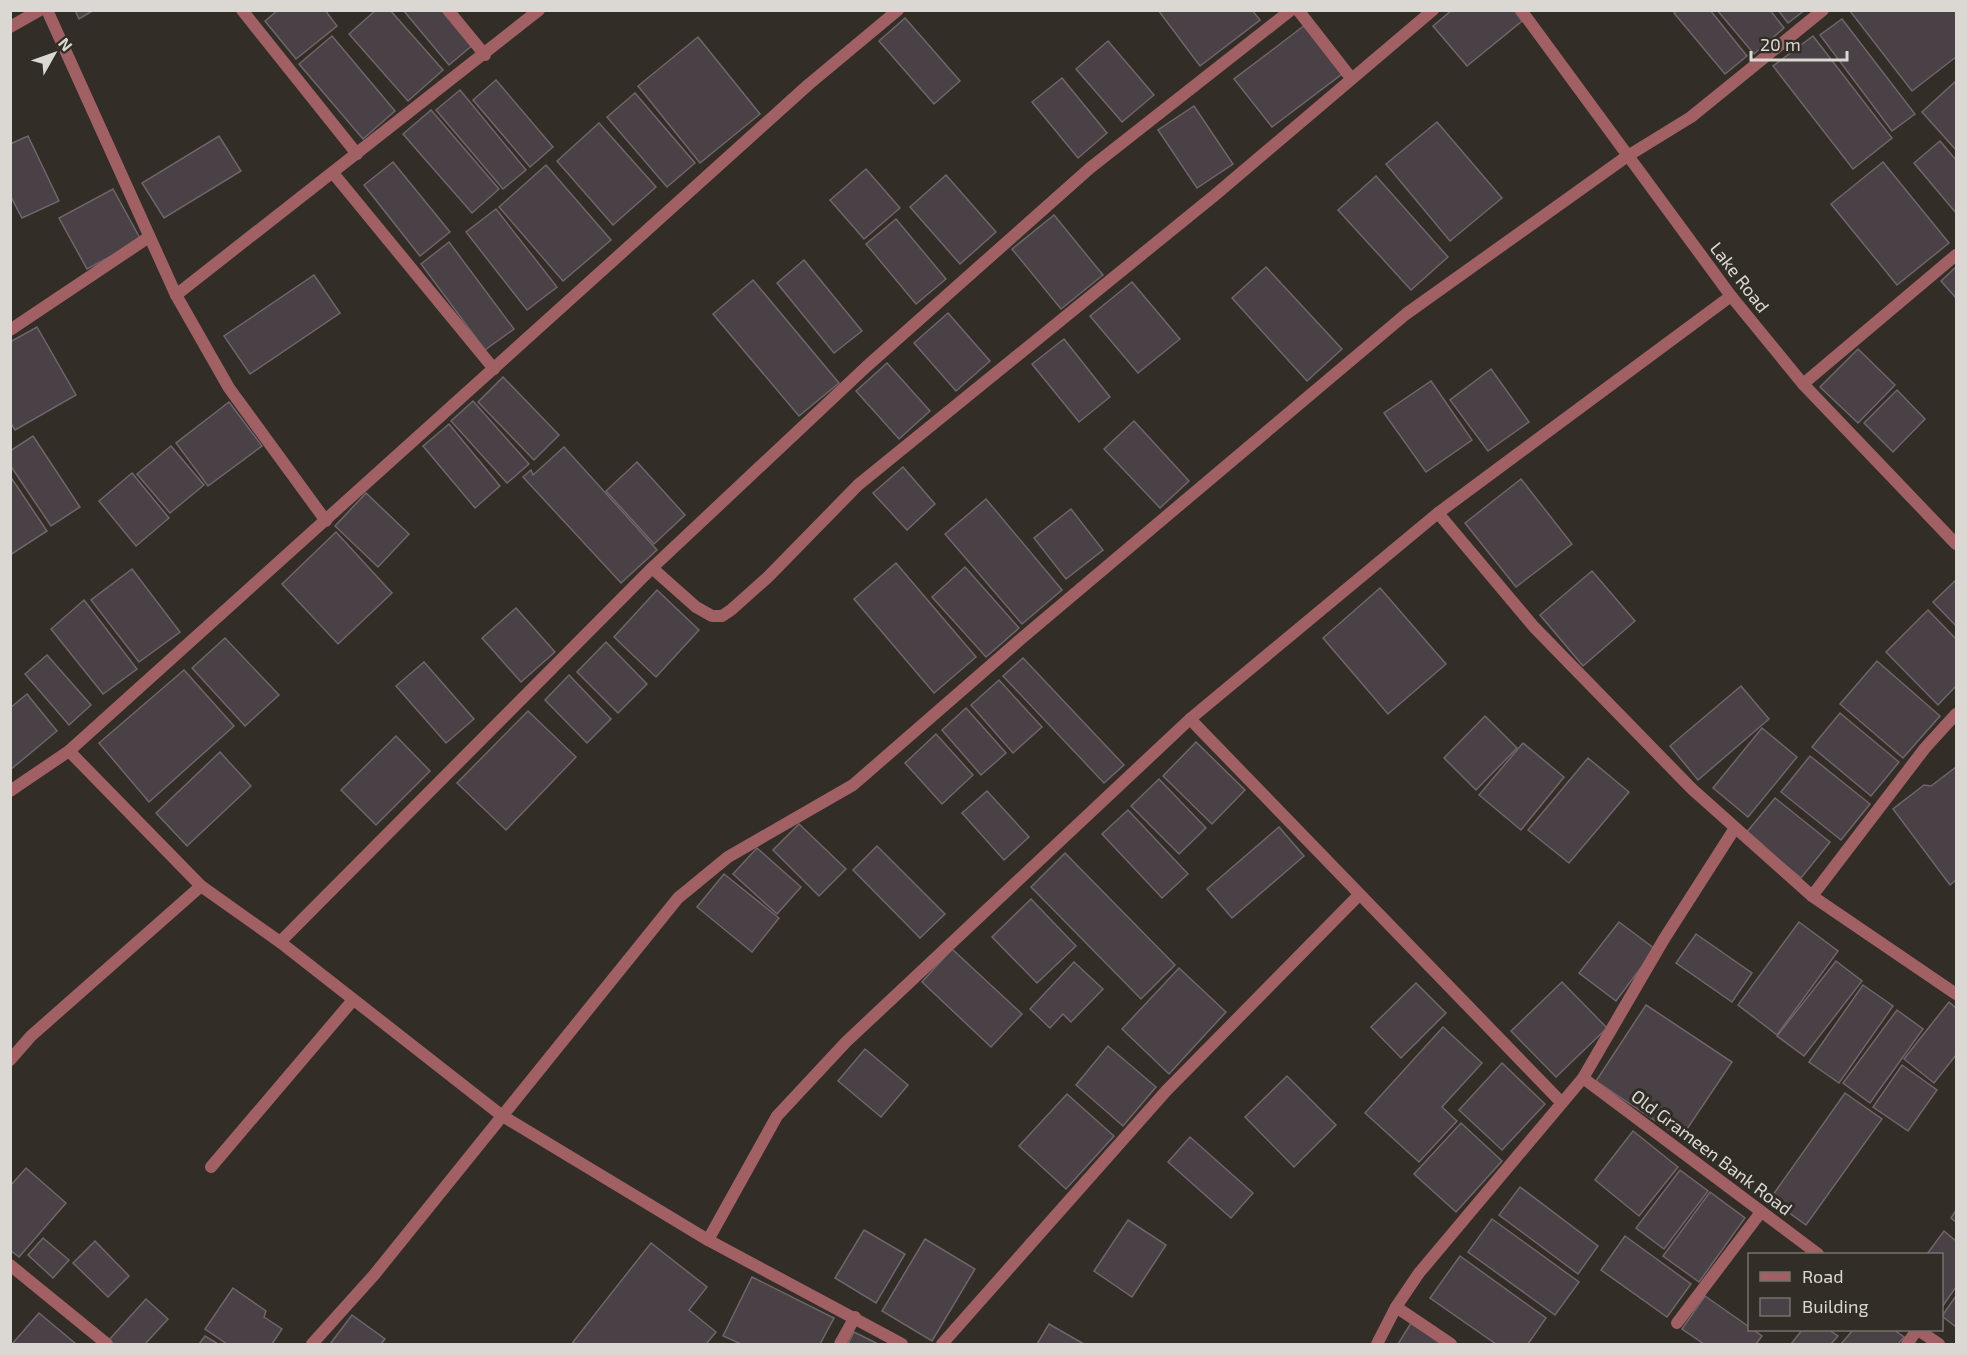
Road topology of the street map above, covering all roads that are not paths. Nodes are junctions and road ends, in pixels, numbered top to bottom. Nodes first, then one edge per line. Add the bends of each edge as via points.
1 (40, 10) edge
2 (47, 10) edge
3 (242, 10) edge
4 (448, 10) edge
5 (539, 10) edge
6 (898, 10) edge
7 (1291, 10) edge
8 (1298, 10) edge
9 (1433, 10) edge
10 (1521, 10) edge
11 (1823, 10) edge
12 (10, 27) edge
13 (485, 55) junction
14 (1351, 78) junction
15 (357, 154) junction
16 (1626, 157) junction
17 (333, 173) junction
18 (149, 237) junction
19 (1956, 255) edge
20 (176, 295) junction
21 (1731, 296) junction
22 (10, 330) edge
23 (494, 369) junction
24 (1803, 384) junction
25 (1438, 513) junction
26 (326, 521) junction
27 (1956, 544) edge
28 (652, 568) junction
29 (1956, 714) edge
30 (1190, 719) junction
31 (69, 751) junction
32 (10, 791) edge
33 (1735, 828) junction
34 (201, 886) junction
35 (1359, 895) junction
36 (1812, 896) junction
37 (280, 942) junction
38 (1956, 994) edge
39 (353, 1000) junction
40 (10, 1060) edge
41 (1583, 1078) junction
42 (1561, 1102) junction
43 (501, 1115) junction
44 (211, 1167) dead end
45 (1761, 1212) junction
46 (708, 1240) junction
47 (1817, 1253) edge
48 (10, 1265) edge
49 (1396, 1306) junction
50 (855, 1317) junction
51 (1677, 1323) dead end
52 (1917, 1331) edge
53 (1921, 1331) edge
54 (107, 1344) edge
55 (312, 1344) edge
56 (840, 1344) edge
57 (902, 1344) edge
58 (942, 1344) edge
59 (1377, 1344) edge
60 (1451, 1344) edge
61 (1907, 1344) edge
62 (1939, 1344) edge

1 - 12 street
2 - 18 street
3 - 15 street
4 - 13 street
5 - 13 street
6 - 23 street via 808,85
7 - 28 street via 1090,168 866,367
8 - 14 street
9 - 14 street
10 - 16 street, Lake Road
11 - 16 street via 1691,117
13 - 15 street
14 - 28 street via 1215,195 858,485 768,577 722,616 711,616 696,607
15 - 17 street
16 - 21 street, Lake Road
16 - 43 street via 1406,314 853,785 763,836 702,877 678,898
17 - 20 street
17 - 23 street
18 - 20 street
18 - 22 street
19 - 24 street
20 - 26 street via 229,388
21 - 24 street, Lake Road
21 - 25 street
23 - 26 street
24 - 27 street, Lake Road
25 - 30 street
25 - 33 street via 1534,627
26 - 31 street
28 - 37 street
29 - 36 street via 1925,748
30 - 35 street
30 - 46 street via 846,1042 777,1116
31 - 32 street
31 - 34 street
33 - 36 street
33 - 41 street via 1664,939
34 - 37 street
34 - 40 street via 31,1036
35 - 42 street
35 - 58 street via 1166,1091
36 - 38 street
37 - 39 street
39 - 43 street
39 - 44 street
41 - 42 street
41 - 45 street, Old Grameen Bank Road
42 - 49 street
43 - 46 street
43 - 55 street via 374,1275
45 - 47 street, Old Grameen Bank Road
45 - 51 street
46 - 50 street
48 - 54 street
49 - 59 street
49 - 60 street
50 - 56 street
50 - 57 street
52 - 61 street
53 - 62 street

